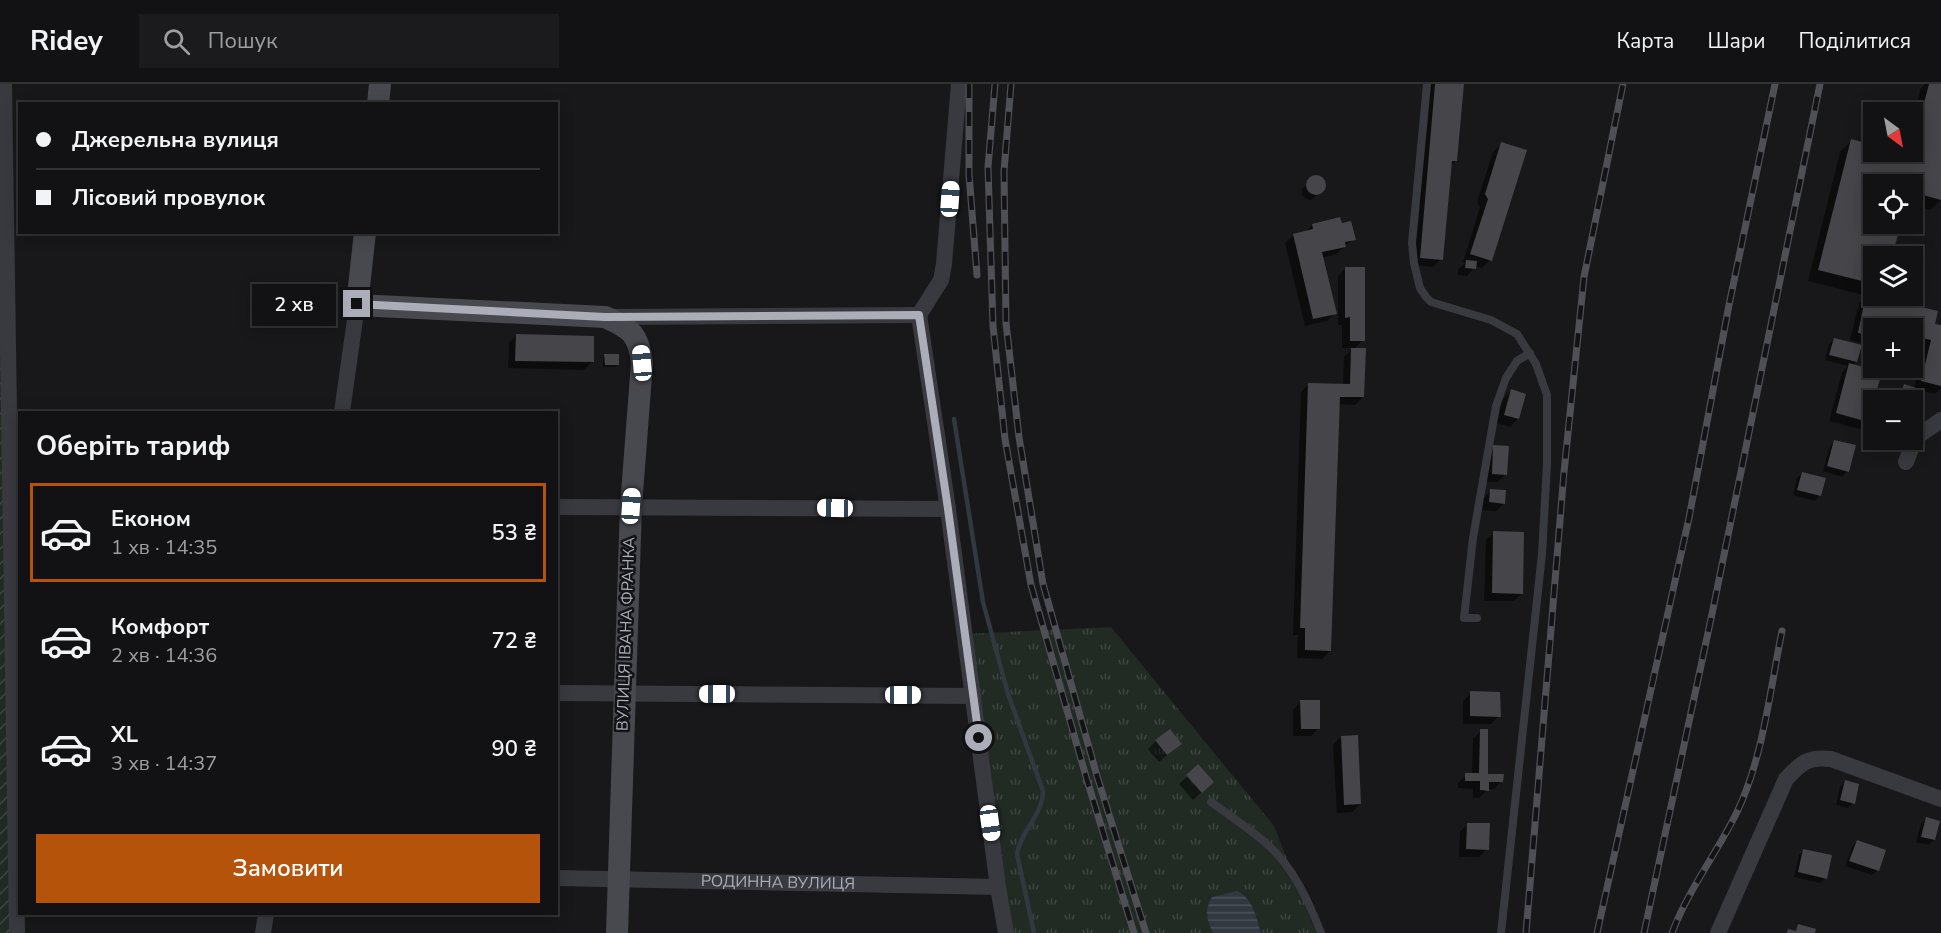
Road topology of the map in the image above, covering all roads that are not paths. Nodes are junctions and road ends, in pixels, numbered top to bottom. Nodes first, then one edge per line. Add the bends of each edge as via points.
1 (4, 84) edge
2 (380, 84) edge
3 (959, 84) edge
4 (1428, 84) edge
5 (378, 102) edge
6 (365, 234) edge
7 (357, 304) junction
8 (919, 315) junction
9 (605, 317) junction
10 (1530, 353) junction
11 (342, 411) edge
12 (1941, 420) edge
13 (1906, 462) dead end
14 (631, 506) junction
15 (558, 507) edge
16 (948, 509) junction
17 (1477, 618) dead end
18 (558, 693) edge
19 (624, 693) junction
20 (973, 696) junction
21 (1941, 799) edge
22 (1211, 802) dead end
23 (558, 878) edge
24 (619, 879) junction
25 (998, 887) junction
26 (266, 915) edge
27 (17, 933) edge
28 (263, 933) edge
29 (617, 933) edge
30 (1006, 933) edge
31 (1321, 933) edge
32 (1501, 933) edge
33 (1718, 933) edge

1 - 27 street
2 - 5 street
3 - 8 street via 944,264 941,280
4 - 10 lane via 1412,243 1420,288 1431,302 1491,320 1517,334
6 - 7 street
7 - 9 street
7 - 11 street
8 - 9 street
8 - 16 street
9 - 14 street, ВУЛИЦЯ ІВАНА ФРАНКА via 628,329 641,350
10 - 17 lane via 1517,361 1506,378 1497,406 1473,538 1464,618
10 - 32 lane via 1546,395 1547,464 1542,554
12 - 13 street via 1915,438
14 - 15 street
14 - 16 street
14 - 19 street, ВУЛИЦЯ ІВАНА ФРАНКА
16 - 20 street
18 - 19 street
19 - 20 street
19 - 24 street, ВУЛИЦЯ ІВАНА ФРАНКА
20 - 25 street
21 - 33 street via 1831,759 1808,760 1786,779
22 - 31 lane via 1269,845 1285,864
23 - 24 street, РОДИННА ВУЛИЦЯ
24 - 25 street, РОДИННА ВУЛИЦЯ
24 - 29 street, ВУЛИЦЯ ІВАНА ФРАНКА
25 - 30 street
26 - 28 street

